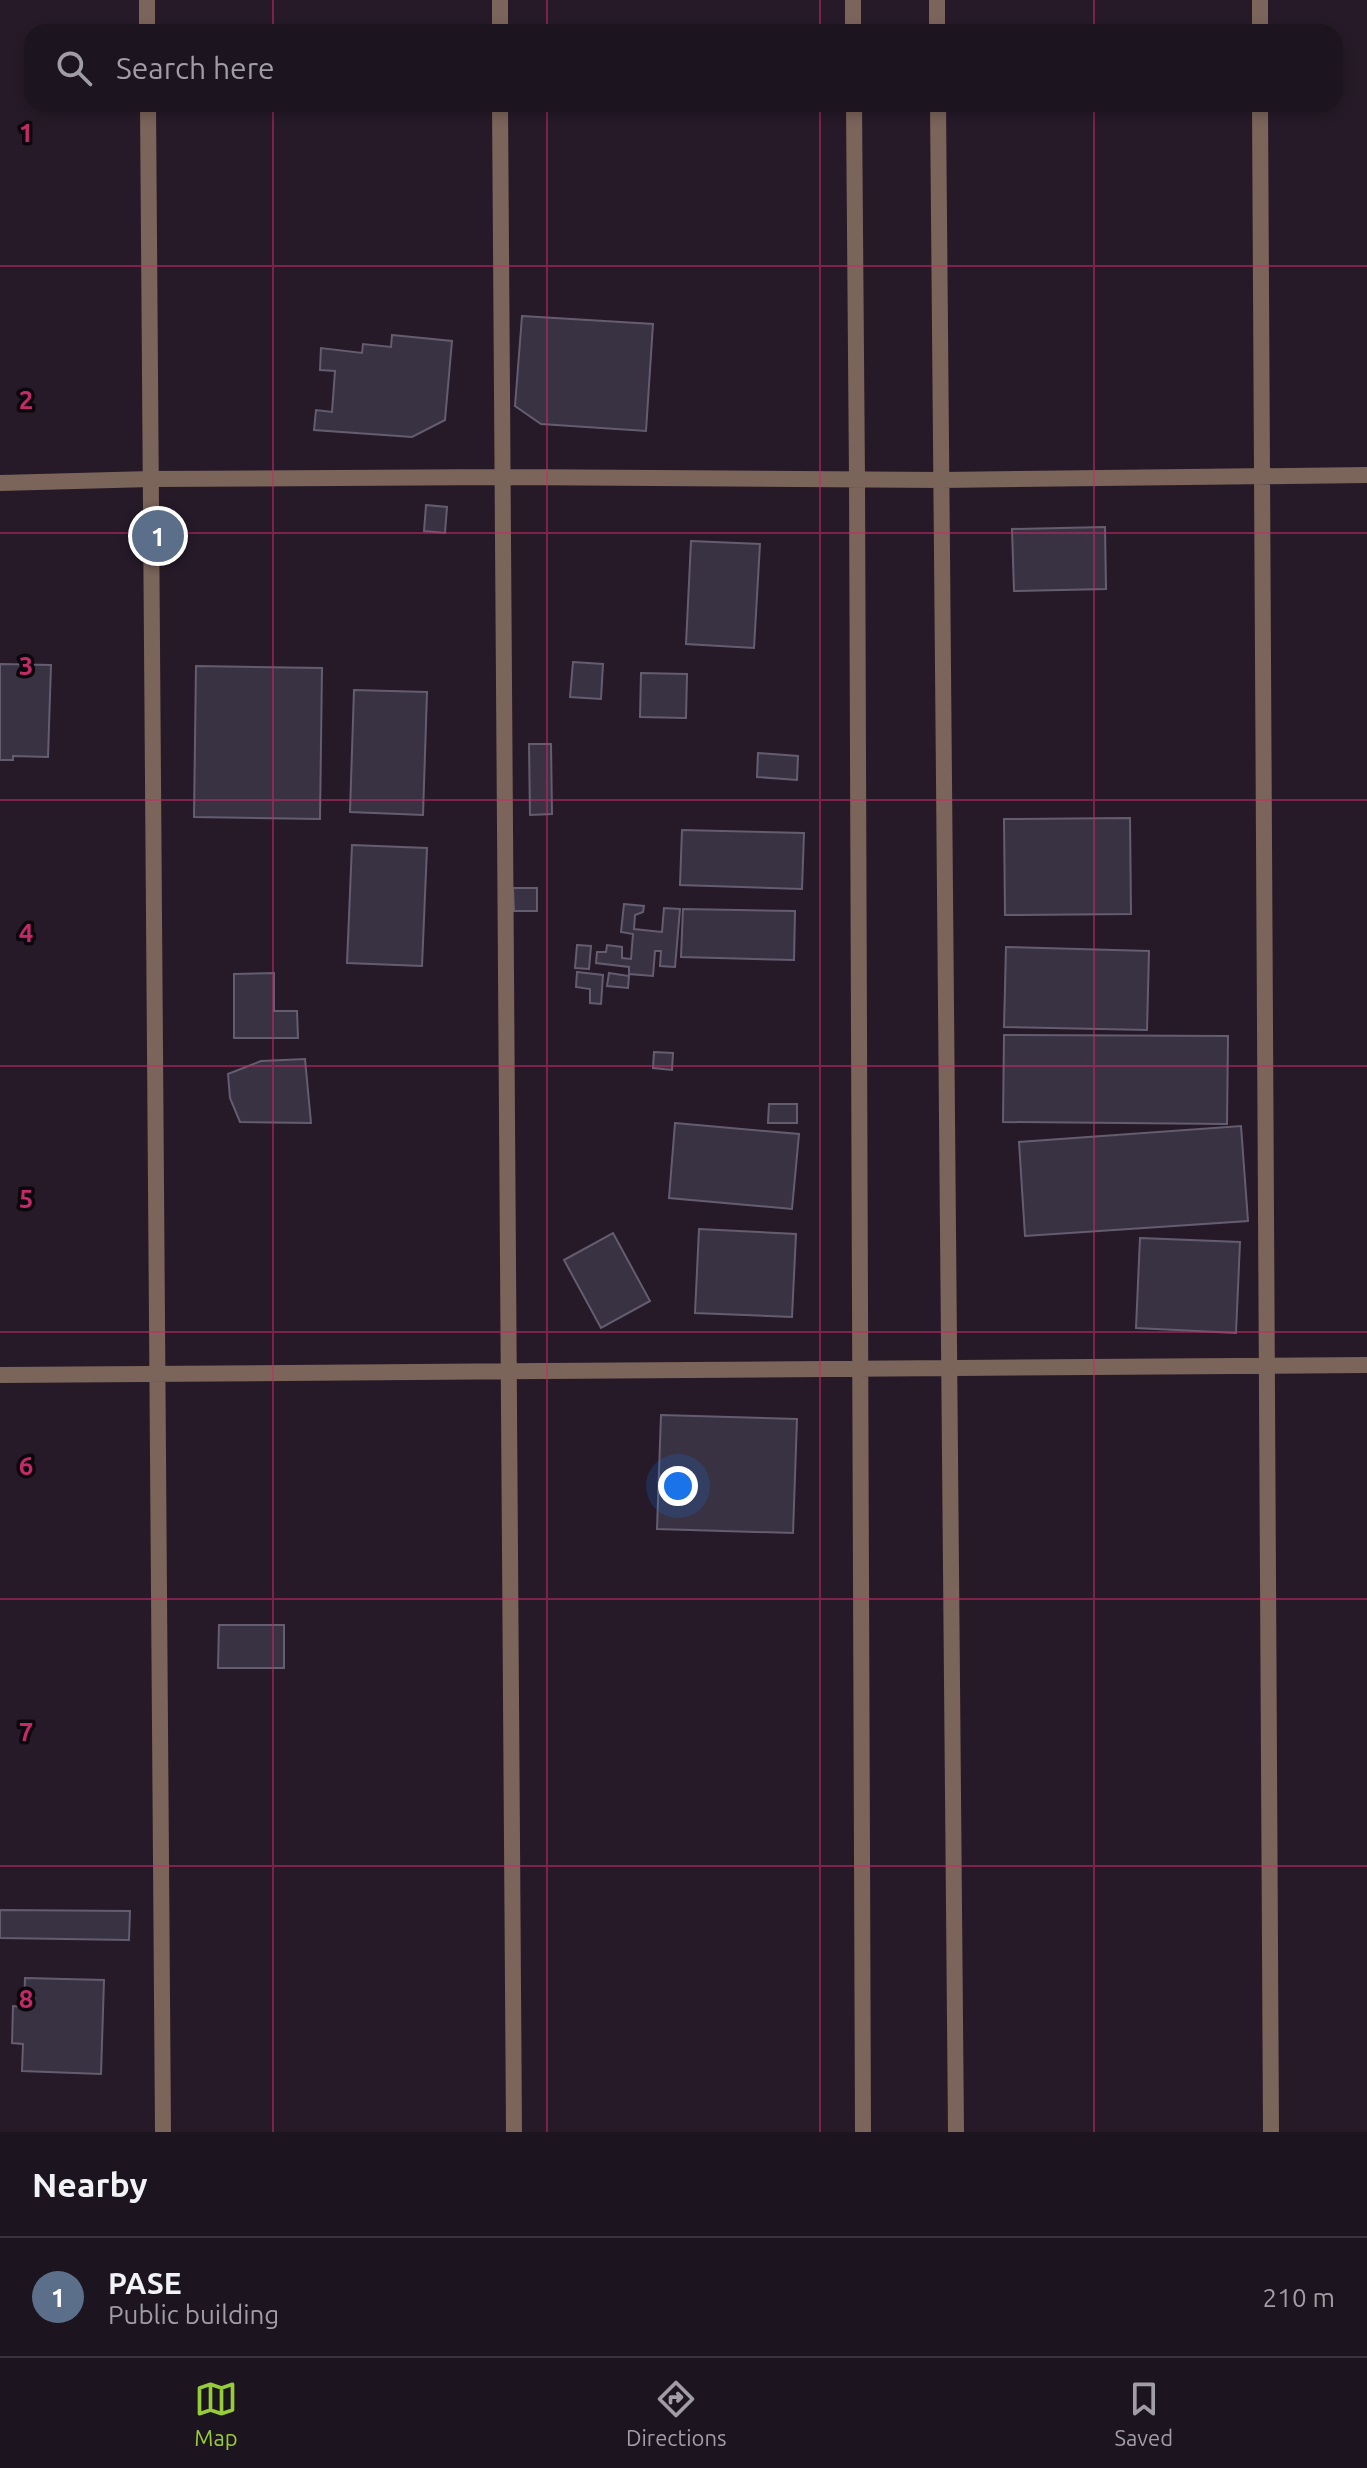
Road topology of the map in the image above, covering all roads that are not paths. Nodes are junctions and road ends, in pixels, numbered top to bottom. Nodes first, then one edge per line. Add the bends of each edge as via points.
1 (147, 0) edge
2 (500, 0) edge
3 (853, 0) edge
4 (937, 0) edge
5 (1260, 0) edge
6 (147, 24) edge
7 (500, 24) edge
8 (853, 24) edge
9 (937, 24) edge
10 (1260, 24) edge
11 (148, 112) edge
12 (500, 112) edge
13 (854, 112) edge
14 (938, 112) edge
15 (1260, 112) edge
16 (1367, 475) edge
17 (1262, 476) junction
18 (503, 477) junction
19 (151, 479) junction
20 (857, 479) junction
21 (941, 480) junction
22 (0, 483) edge
23 (1367, 1365) edge
24 (1268, 1366) junction
25 (949, 1368) junction
26 (861, 1369) junction
27 (509, 1372) junction
28 (157, 1374) junction
29 (0, 1375) edge
30 (163, 2132) edge
31 (514, 2132) edge
32 (863, 2132) edge
33 (956, 2132) edge
34 (1271, 2132) edge

1 - 6 street
2 - 7 street
3 - 8 street
4 - 9 street
5 - 10 street
11 - 19 street
12 - 18 street
13 - 20 street
14 - 21 street
15 - 17 street
16 - 17 street
17 - 21 street
17 - 24 street
18 - 19 street
18 - 20 street
18 - 27 street
19 - 22 street
19 - 28 street
20 - 21 street
20 - 26 street
21 - 25 street
23 - 24 street
24 - 25 street
24 - 34 street
25 - 26 street
25 - 33 street
26 - 27 street
26 - 32 street
27 - 28 street
27 - 31 street
28 - 29 street
28 - 30 street

